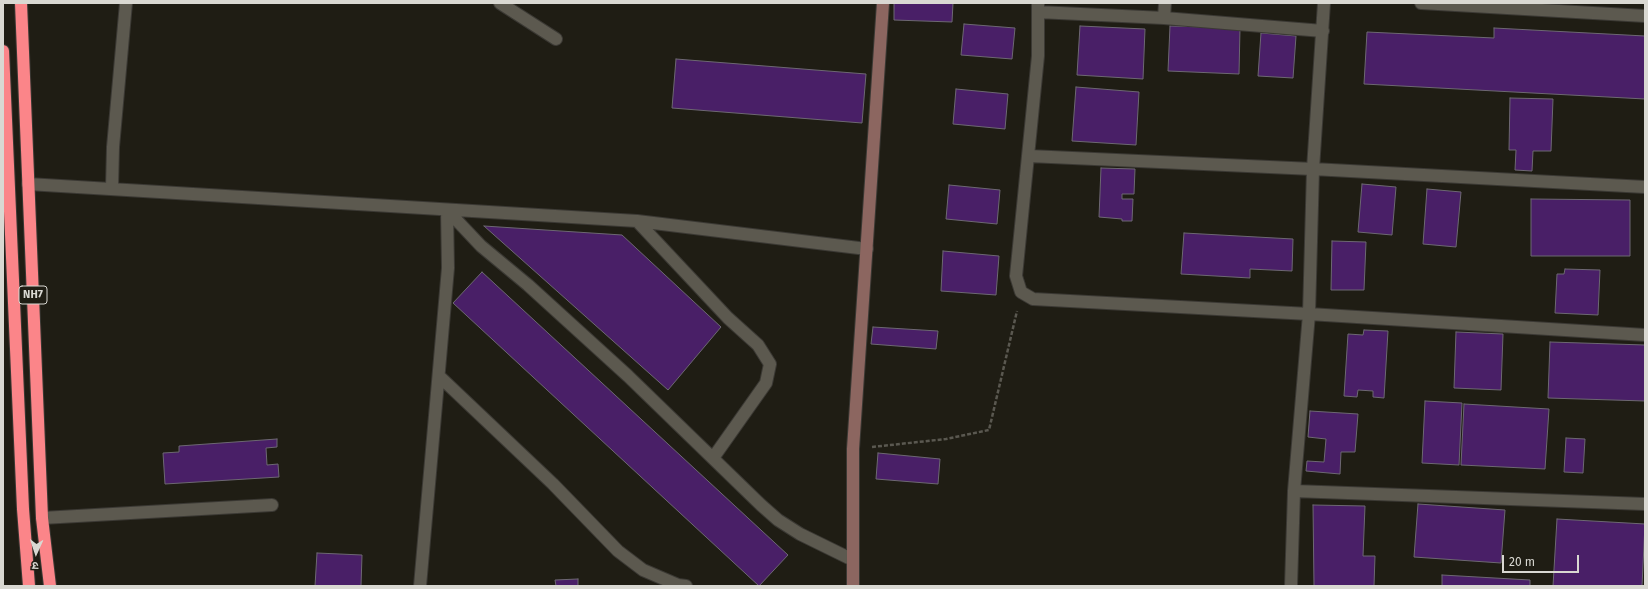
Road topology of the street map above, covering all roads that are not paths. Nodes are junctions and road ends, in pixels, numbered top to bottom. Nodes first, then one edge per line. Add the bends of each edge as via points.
1 (21, 3) edge
2 (126, 3) edge
3 (500, 3) edge
4 (883, 3) edge
5 (1165, 3) edge
6 (1324, 3) edge
7 (1421, 3) edge
8 (1038, 7) edge
9 (1645, 16) edge
10 (1164, 18) junction
11 (1323, 31) junction
12 (556, 39) dead end
13 (3, 51) edge
14 (1029, 156) junction
15 (1313, 169) junction
16 (28, 184) junction
17 (1645, 187) edge
18 (112, 188) junction
19 (447, 210) junction
20 (637, 221) junction
21 (866, 249) junction
22 (1309, 314) junction
23 (1645, 335) edge
24 (439, 376) junction
25 (713, 458) junction
26 (1294, 491) junction
27 (272, 504) dead end
28 (1645, 504) edge
29 (42, 518) junction
30 (853, 560) junction
31 (29, 586) edge
32 (50, 586) edge
33 (420, 586) edge
34 (686, 586) edge
35 (853, 586) edge
36 (1291, 586) edge

1 - 16 highway, NH7
2 - 18 street via 113,147
3 - 12 street
4 - 21 street
5 - 10 street
6 - 11 street
7 - 9 street
8 - 10 street
8 - 14 street via 1038,56
10 - 11 street
11 - 15 street
13 - 31 highway via 23,509
14 - 15 street
14 - 22 street via 1016,276 1021,292 1032,299
15 - 17 street
15 - 22 street
16 - 18 street
16 - 29 highway, NH7
18 - 19 street
19 - 20 street
19 - 24 street via 448,268
19 - 25 street via 481,246 622,370
20 - 21 street
20 - 25 street via 728,318 758,345 770,364 766,384
21 - 30 street via 853,449
22 - 23 street
22 - 26 street
24 - 33 street
24 - 34 street via 553,484 618,551 643,570
25 - 30 street via 778,520
26 - 28 street
26 - 36 street
27 - 29 street
29 - 32 highway, NH7
30 - 35 street

